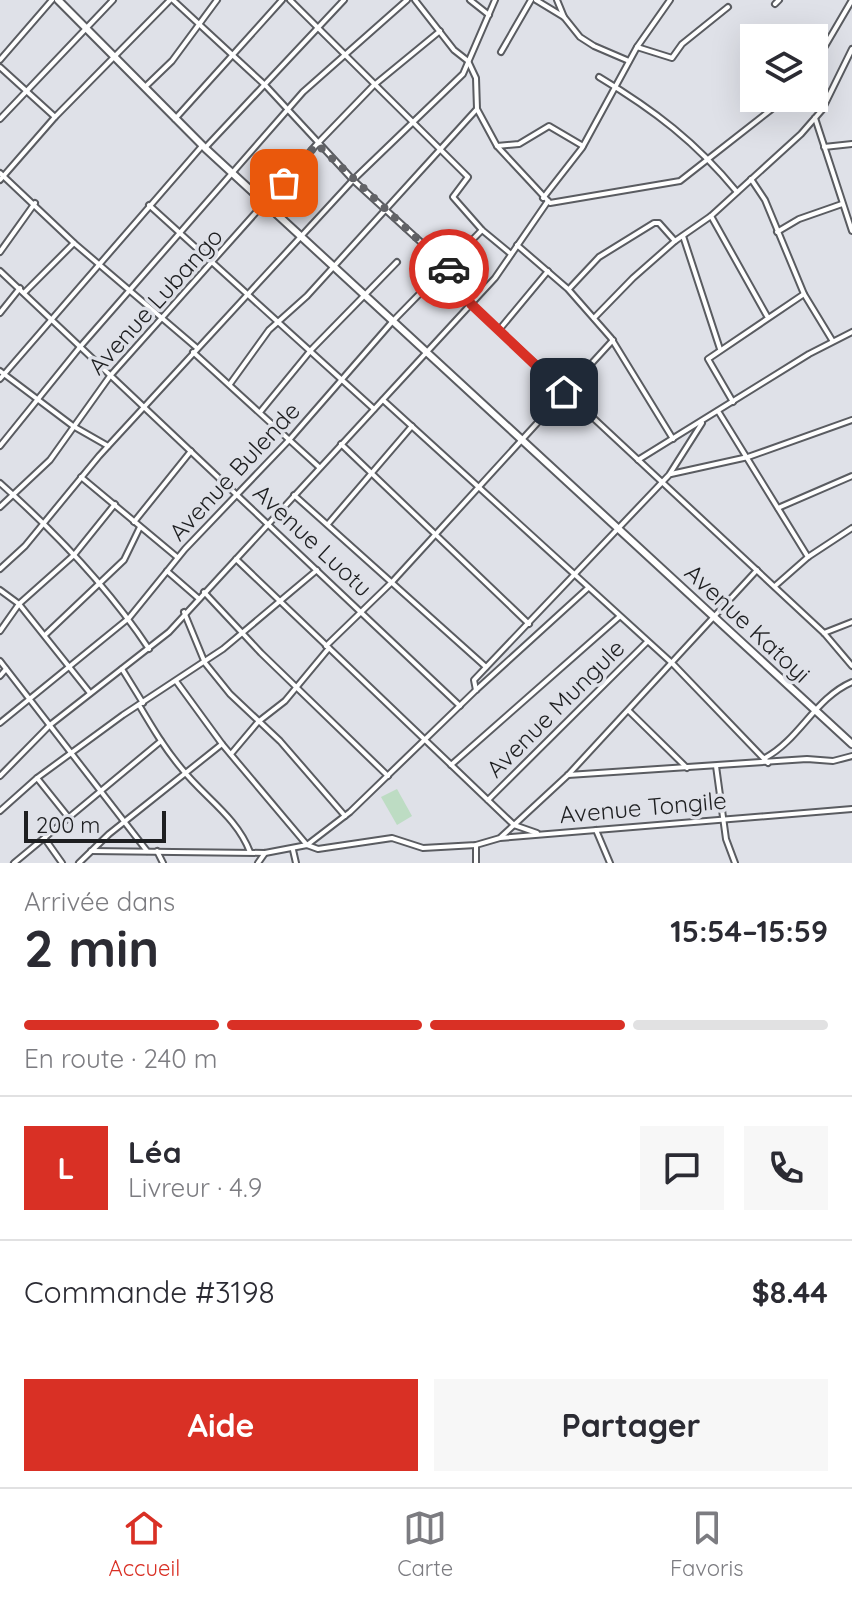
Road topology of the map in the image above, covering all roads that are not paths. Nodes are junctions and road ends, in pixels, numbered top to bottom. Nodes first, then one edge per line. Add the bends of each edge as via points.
1 (52, 0) edge
2 (58, 0) edge
3 (113, 0) edge
4 (172, 0) edge
5 (217, 0) edge
6 (282, 0) edge
7 (290, 0) edge
8 (344, 0) edge
9 (407, 0) edge
10 (415, 0) edge
11 (470, 0) edge
12 (495, 0) edge
13 (534, 0) edge
14 (557, 0) edge
15 (670, 0) edge
16 (852, 0) edge
17 (728, 7) dead end
18 (489, 15) junction
19 (564, 17) junction
20 (199, 24) junction
21 (84, 28) junction
22 (318, 28) junction
23 (440, 31) junction
24 (828, 41) edge
25 (637, 47) junction
26 (852, 49) edge
27 (501, 52) dead end
28 (234, 56) junction
29 (344, 56) junction
30 (113, 58) junction
31 (0, 60) edge
32 (468, 61) junction
33 (629, 61) junction
34 (0, 67) edge
35 (599, 77) dead end
36 (266, 86) junction
37 (373, 86) junction
38 (616, 87) junction
39 (144, 88) junction
40 (25, 90) junction
41 (477, 109) junction
42 (289, 111) junction
43 (769, 112) edge
44 (55, 117) junction
45 (815, 118) junction
46 (0, 119) edge
47 (175, 119) junction
48 (411, 124) junction
49 (317, 144) junction
50 (852, 144) edge
51 (497, 146) junction
52 (583, 146) junction
53 (204, 147) junction
54 (824, 147) junction
55 (437, 150) junction
56 (711, 160) junction
57 (234, 174) junction
58 (1, 176) edge
59 (751, 179) junction
60 (353, 180) junction
61 (737, 192) junction
62 (545, 199) junction
63 (35, 203) junction
64 (267, 203) junction
65 (842, 204) junction
66 (149, 205) junction
67 (386, 208) junction
68 (711, 216) junction
69 (482, 230) junction
70 (852, 231) edge
71 (777, 232) junction
72 (181, 233) junction
73 (302, 236) junction
74 (683, 236) junction
75 (675, 241) junction
76 (74, 243) junction
77 (517, 245) junction
78 (0, 252) edge
79 (511, 254) junction
80 (397, 262) dead end
81 (214, 263) junction
82 (100, 265) junction
83 (334, 266) junction
84 (447, 266) junction
85 (548, 270) junction
86 (0, 271) edge
87 (568, 289) junction
88 (23, 290) junction
89 (132, 291) junction
90 (249, 294) junction
91 (804, 294) junction
92 (363, 295) junction
93 (471, 304) junction
94 (0, 313) edge
95 (767, 316) junction
96 (52, 318) junction
97 (594, 318) junction
98 (162, 320) junction
99 (279, 321) junction
100 (392, 322) junction
101 (499, 330) junction
102 (852, 332) edge
103 (613, 340) junction
104 (832, 340) junction
105 (80, 347) junction
106 (720, 349) junction
107 (195, 350) junction
108 (311, 350) junction
109 (425, 353) junction
110 (1, 375) edge
111 (110, 376) junction
112 (343, 380) junction
113 (230, 384) junction
114 (564, 392) junction
115 (38, 399) junction
116 (383, 400) junction
117 (733, 402) junction
118 (145, 408) junction
119 (374, 409) junction
120 (261, 411) junction
121 (718, 411) junction
122 (852, 420) edge
123 (702, 423) junction
124 (73, 426) junction
125 (412, 426) junction
126 (290, 439) junction
127 (673, 439) junction
128 (522, 440) junction
129 (341, 444) junction
130 (0, 446) edge
131 (108, 446) junction
132 (191, 451) junction
133 (748, 457) junction
134 (638, 460) junction
135 (319, 467) junction
136 (371, 475) junction
137 (669, 475) junction
138 (852, 476) edge
139 (81, 477) junction
140 (662, 481) junction
141 (0, 483) edge
142 (480, 488) junction
143 (236, 494) junction
144 (13, 495) junction
145 (294, 495) junction
146 (115, 504) junction
147 (0, 507) edge
148 (778, 508) junction
149 (134, 522) junction
150 (43, 523) junction
151 (269, 523) junction
152 (328, 524) junction
153 (140, 527) junction
154 (852, 528) edge
155 (618, 529) junction
156 (435, 536) junction
157 (74, 555) junction
158 (808, 557) junction
159 (178, 558) junction
160 (236, 559) junction
161 (0, 569) edge
162 (317, 570) junction
163 (757, 570) junction
164 (167, 571) junction
165 (574, 576) junction
166 (393, 581) junction
167 (100, 585) junction
168 (775, 586) junction
169 (588, 588) junction
170 (0, 590) edge
171 (204, 592) junction
172 (198, 598) junction
173 (281, 603) junction
174 (19, 604) junction
175 (184, 612) junction
176 (363, 612) junction
177 (714, 616) junction
178 (619, 617) junction
179 (129, 618) junction
180 (852, 622) edge
181 (529, 624) junction
182 (0, 631) edge
183 (245, 632) junction
184 (824, 633) junction
185 (45, 635) junction
186 (647, 642) junction
187 (328, 647) junction
188 (149, 649) junction
189 (0, 661) edge
190 (205, 663) junction
191 (673, 664) junction
192 (852, 666) edge
193 (69, 667) junction
194 (486, 667) junction
195 (6, 669) junction
196 (122, 669) junction
197 (0, 676) edge
198 (176, 681) junction
199 (852, 682) edge
200 (296, 687) junction
201 (476, 690) junction
202 (90, 693) junction
203 (30, 697) junction
204 (141, 704) junction
205 (460, 706) junction
206 (815, 710) junction
207 (629, 711) junction
208 (258, 722) junction
209 (0, 723) edge
210 (50, 725) junction
211 (426, 739) junction
212 (161, 741) junction
213 (222, 744) junction
214 (852, 744) edge
215 (231, 754) junction
216 (71, 756) junction
217 (852, 756) edge
218 (766, 760) junction
219 (451, 765) junction
220 (716, 766) junction
221 (687, 768) junction
222 (187, 775) junction
223 (568, 775) junction
224 (0, 776) edge
225 (388, 776) junction
226 (37, 778) junction
227 (100, 792) junction
228 (488, 800) junction
229 (852, 809) edge
230 (0, 811) edge
231 (345, 816) junction
232 (722, 817) junction
233 (69, 818) junction
234 (126, 822) junction
235 (514, 825) junction
236 (596, 830) junction
237 (541, 835) junction
238 (500, 838) junction
239 (44, 839) junction
240 (307, 845) junction
241 (476, 845) junction
242 (293, 850) junction
243 (91, 851) junction
244 (147, 851) junction
245 (157, 851) junction
246 (250, 852) junction
247 (265, 853) junction
248 (160, 862) edge
249 (14, 863) edge
250 (62, 863) edge
251 (79, 863) edge
252 (258, 863) edge
253 (296, 863) edge
254 (476, 863) edge
255 (610, 863) edge
256 (735, 863) edge

1 - 31 street
2 - 21 street, Avenue Katoyi
3 - 21 street
4 - 20 street
4 - 30 street
5 - 20 street
6 - 28 street
7 - 22 street
8 - 22 street
9 - 29 street
10 - 23 street
11 - 18 street
12 - 18 street
13 - 19 street
13 - 27 street
14 - 19 street
15 - 25 street
16 - 24 street
17 - 25 street via 672,58
18 - 32 street
19 - 33 street via 580,37
20 - 28 street
20 - 39 street
21 - 30 street, Avenue Katoyi
21 - 40 street
22 - 29 street
22 - 36 street
23 - 32 street
23 - 37 street, Avenue Lubango
25 - 33 street
26 - 45 street
28 - 36 street
28 - 47 street
29 - 37 street
29 - 42 street
30 - 39 street, Avenue Katoyi
30 - 44 street
32 - 41 street via 476,78
32 - 48 street via 463,74
33 - 38 street
34 - 40 street
35 - 38 street
36 - 42 street
36 - 53 street
37 - 48 street
37 - 49 street, Avenue Lubango
38 - 52 street
38 - 56 street via 662,115
39 - 47 street, Avenue Katoyi
40 - 44 street
40 - 46 street
41 - 51 street
41 - 55 street
42 - 49 street
42 - 57 street
43 - 56 street
44 - 58 street
45 - 54 street
45 - 59 street
47 - 53 street, Avenue Katoyi
48 - 55 street
48 - 60 street
49 - 60 street
49 - 64 street, Avenue Lubango
50 - 54 street
51 - 52 street via 519,144 549,126
51 - 62 street
52 - 62 street
53 - 57 street, Avenue Katoyi
53 - 66 street
54 - 65 street
55 - 67 street
55 - 69 street via 468,177 452,196
56 - 61 street
56 - 62 street via 680,181 573,201
57 - 64 street, Avenue Katoyi
57 - 72 street
58 - 63 street
59 - 61 street
59 - 71 street
60 - 67 street
60 - 73 street
61 - 68 street
62 - 77 street
63 - 76 street
63 - 78 street
64 - 73 street, Avenue Katoyi
64 - 81 street, Avenue Lubango
65 - 70 street
65 - 71 street
66 - 72 street
66 - 82 street
67 - 83 street
67 - 84 street
68 - 74 street
68 - 95 street
69 - 79 street
69 - 84 street, Avenue Bulende
71 - 91 street
72 - 81 street
72 - 89 street
73 - 83 street, Avenue Katoyi
73 - 90 street
74 - 75 street
74 - 106 street
75 - 87 street via 654,223 599,257
75 - 97 street
76 - 82 street
76 - 88 street
77 - 79 street
77 - 85 street
79 - 93 street
80 - 92 street
81 - 90 street
81 - 98 street, Avenue Lubango
82 - 89 street
82 - 96 street
83 - 92 street, Avenue Katoyi
83 - 99 street
84 - 93 street
84 - 100 street, Avenue Bulende
85 - 87 street
85 - 101 street
86 - 88 street, Avenue Luotu
87 - 97 street
88 - 94 street
88 - 96 street, Avenue Luotu
89 - 98 street
89 - 105 street
90 - 99 street
90 - 107 street
91 - 95 street
91 - 104 street
92 - 100 street, Avenue Katoyi
92 - 108 street
93 - 101 street
93 - 109 street
95 - 106 street
96 - 105 street, Avenue Luotu
96 - 110 street
97 - 103 street
98 - 107 street
98 - 111 street, Avenue Lubango
99 - 108 street
99 - 113 street
100 - 109 street, Avenue Katoyi
100 - 112 street, Avenue Bulende
101 - 114 street
102 - 104 street
103 - 114 street
103 - 127 street
104 - 117 street
105 - 111 street, Avenue Luotu
105 - 115 street
106 - 117 street via 708,360
107 - 113 street
107 - 118 street
108 - 112 street
108 - 120 street
109 - 116 street
109 - 128 street, Avenue Katoyi
110 - 115 street
111 - 118 street, Avenue Luotu
111 - 124 street, Avenue Lubango
112 - 119 street
112 - 126 street, Avenue Bulende
113 - 120 street
114 - 128 street
114 - 134 street
115 - 124 street
115 - 130 street
116 - 119 street
116 - 125 street
117 - 121 street
118 - 131 street
118 - 132 street, Avenue Luotu
119 - 129 street
120 - 126 street
121 - 123 street
121 - 133 street
122 - 133 street
123 - 127 street
123 - 137 street
124 - 131 street
124 - 144 street, Avenue Lubango via 49,462
125 - 136 street
125 - 142 street
126 - 135 street
126 - 143 street, Avenue Bulende
127 - 134 street
128 - 142 street
128 - 155 street, Avenue Katoyi
129 - 135 street
129 - 136 street
131 - 139 street
132 - 143 street, Avenue Luotu
132 - 149 street
133 - 137 street
133 - 148 street
134 - 140 street
135 - 145 street
136 - 152 street
136 - 156 street
137 - 140 street
138 - 148 street
139 - 146 street
139 - 150 street
140 - 155 street
140 - 163 street
141 - 144 street
142 - 156 street
142 - 165 street
143 - 151 street, Avenue Luotu
143 - 159 street, Avenue Bulende
144 - 147 street, Avenue Lubango
144 - 150 street
145 - 151 street
145 - 152 street
146 - 149 street
146 - 157 street
148 - 158 street
149 - 153 street
150 - 157 street
150 - 161 street
151 - 160 street
151 - 162 street, Avenue Luotu
152 - 166 street
153 - 159 street
153 - 167 street via 124,560
154 - 158 street
155 - 165 street
155 - 177 street, Avenue Katoyi
156 - 166 street
156 - 181 street
157 - 167 street
157 - 174 street
158 - 168 street
159 - 164 street, Avenue Bulende
160 - 171 street
160 - 173 street, Avenue Tongile
162 - 173 street
162 - 176 street, Avenue Luotu
163 - 168 street
163 - 177 street
164 - 172 street
164 - 179 street, Avenue Bulende
165 - 169 street
165 - 181 street
166 - 176 street
166 - 194 street
167 - 179 street
167 - 185 street
168 - 184 street
169 - 178 street
169 - 201 street
170 - 174 street
171 - 172 street
171 - 183 street
172 - 175 street
173 - 183 street
173 - 187 street, Avenue Tongile
174 - 182 street
174 - 185 street
175 - 188 street
175 - 190 street
176 - 187 street
176 - 205 street, Avenue Luotu
177 - 191 street
177 - 206 street, Avenue Katoyi
178 - 186 street
178 - 219 street
179 - 188 street
179 - 193 street, Avenue Bulende
180 - 184 street
181 - 194 street
183 - 190 street
183 - 200 street
184 - 192 street
185 - 193 street
186 - 191 street
186 - 228 street, Avenue Mungule
187 - 200 street
187 - 211 street, Avenue Tongile
188 - 196 street
189 - 195 street
190 - 198 street
190 - 208 street
191 - 207 street
191 - 218 street
193 - 202 street
193 - 203 street, Avenue Bulende
194 - 201 street via 474,680
195 - 197 street
195 - 203 street
196 - 202 street
196 - 204 street
198 - 204 street
198 - 213 street
199 - 206 street via 834,690
200 - 208 street
200 - 225 street
201 - 205 street
202 - 210 street
203 - 209 street, Avenue Bulende
203 - 210 street
204 - 212 street
204 - 216 street
205 - 211 street
206 - 214 street, Avenue Katoyi
206 - 218 street
207 - 221 street
207 - 223 street
208 - 215 street
208 - 231 street
210 - 216 street
210 - 224 street
211 - 219 street, Avenue Tongile
211 - 225 street
212 - 222 street
212 - 227 street
213 - 215 street
213 - 222 street
215 - 240 street
216 - 226 street
216 - 227 street
217 - 218 street via 833,761
218 - 220 street
219 - 228 street, Avenue Tongile
220 - 221 street
220 - 232 street
221 - 223 street
222 - 234 street
222 - 246 street via 226,815
223 - 235 street
225 - 231 street
226 - 230 street
226 - 233 street
227 - 233 street
227 - 234 street
228 - 235 street, Avenue Tongile
229 - 232 street, Avenue Tongile
231 - 240 street
232 - 236 street, Avenue Tongile
232 - 256 street
233 - 239 street
234 - 243 street
234 - 244 street
235 - 237 street, Avenue Tongile
235 - 238 street
236 - 237 street, Avenue Tongile
236 - 255 street
237 - 238 street
238 - 241 street
239 - 249 street
239 - 250 street
240 - 241 street via 318,849 392,838 423,848
240 - 242 street
241 - 254 street
242 - 247 street
242 - 253 street
243 - 244 street
243 - 251 street
244 - 245 street
245 - 246 street
245 - 248 street
246 - 247 street
247 - 252 street

